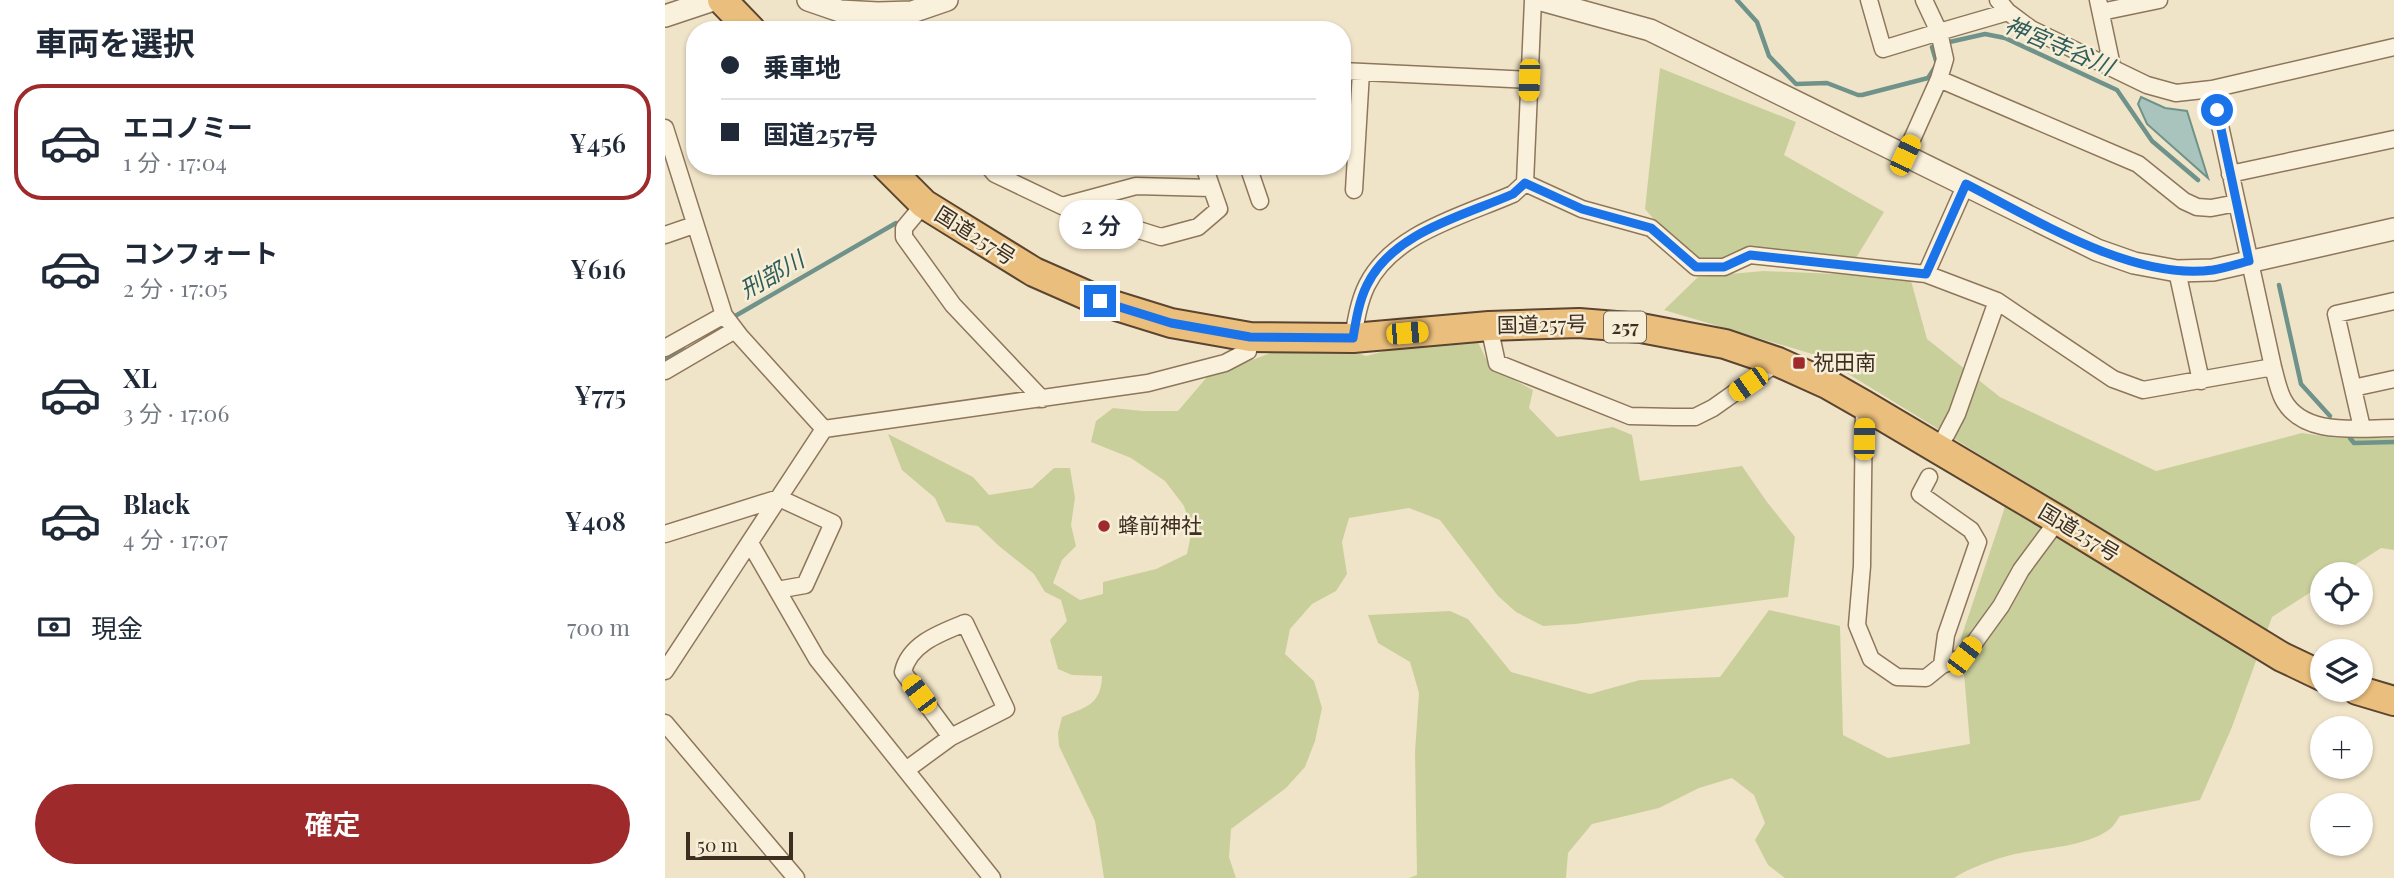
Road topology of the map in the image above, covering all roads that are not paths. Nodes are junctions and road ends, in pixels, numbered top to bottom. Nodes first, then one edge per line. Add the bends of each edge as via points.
1 (713, 0) edge
2 (722, 0) edge
3 (808, 0) edge
4 (947, 0) edge
5 (1532, 0) edge
6 (1541, 0) edge
7 (1869, 0) edge
8 (1924, 0) edge
9 (2159, 0) edge
10 (2003, 6) edge
11 (2099, 6) edge
12 (665, 16) edge
13 (742, 21) edge
14 (1939, 33) junction
15 (2394, 47) edge
16 (2112, 66) junction
17 (1351, 71) edge
18 (1361, 72) junction
19 (1940, 79) junction
20 (1529, 80) junction
21 (2212, 89) junction
22 (665, 128) edge
23 (2394, 139) edge
24 (1905, 155) junction
25 (2230, 174) junction
26 (894, 175) edge
27 (997, 175) edge
28 (1207, 175) edge
29 (1251, 175) edge
30 (1525, 183) junction
31 (1966, 184) junction
32 (1211, 188) junction
33 (1354, 190) dead end
34 (1260, 201) dead end
35 (2237, 203) junction
36 (924, 204) junction
37 (1062, 206) junction
38 (694, 225) junction
39 (2394, 229) edge
40 (665, 234) edge
41 (2249, 261) junction
42 (2177, 271) junction
43 (1926, 274) junction
44 (1997, 301) junction
45 (2394, 301) edge
46 (728, 321) junction
47 (1489, 326) junction
48 (1250, 337) junction
49 (1353, 338) junction
50 (665, 348) edge
51 (1778, 362) junction
52 (2273, 367) junction
53 (665, 371) edge
54 (2394, 379) edge
55 (2200, 381) junction
56 (2353, 388) junction
57 (1042, 399) junction
58 (1864, 405) junction
59 (2362, 428) junction
60 (2394, 428) edge
61 (824, 429) junction
62 (1946, 435) dead end
63 (1929, 477) dead end
64 (779, 498) junction
65 (2058, 520) junction
66 (665, 534) edge
67 (750, 544) junction
68 (777, 590) junction
69 (1942, 666) junction
70 (2310, 670) edge
71 (665, 671) edge
72 (2373, 695) edge
73 (2394, 701) edge
74 (665, 723) edge
75 (951, 737) junction
76 (906, 770) junction
77 (796, 878) edge
78 (992, 878) edge

1 - 12 street
2 - 13 highway
3 - 4 street via 840,11 878,13 912,12
5 - 20 street
6 - 24 street via 1650,30
7 - 14 street via 1883,49
8 - 14 street
9 - 11 street
10 - 14 street
10 - 16 street via 2031,29
11 - 16 street
14 - 19 street via 1945,59
15 - 21 street
16 - 21 street via 2147,85 2176,93
17 - 18 street
18 - 20 street
18 - 33 street
19 - 24 street
19 - 35 street via 2138,164 2197,207
20 - 30 street
21 - 25 street
22 - 38 street
23 - 25 street
24 - 31 street
25 - 35 street
26 - 36 highway, 国道257号 / 257
27 - 37 street
28 - 32 street
29 - 34 street
30 - 43 street via 1582,209 1651,228 1696,267 1724,267 1750,255
30 - 49 street via 1513,194 1413,236 1396,248 1366,286
31 - 42 street via 2097,250
31 - 43 street
32 - 37 street via 1136,186
32 - 37 street via 1219,209 1198,227 1161,236
35 - 41 street
36 - 48 highway, 国道257号 / 257 via 1034,272 1100,301 1171,323
36 - 57 street via 904,228 904,237 953,304
38 - 40 street
38 - 46 street
39 - 41 street
41 - 42 street via 2213,270
41 - 52 street
42 - 55 street
43 - 44 street
44 - 55 street via 2113,379 2143,390
44 - 62 street
45 - 56 street via 2336,314
46 - 50 street
46 - 53 street
46 - 61 street
47 - 49 highway, 国道257号 / 257
47 - 51 highway, 国道257号 / 257 via 1579,323 1641,328 1725,344
47 - 51 street via 1497,363 1630,416 1695,416
48 - 49 highway, 国道257号 / 257
48 - 57 street via 1248,351 1225,363 1148,383
51 - 58 highway, 国道257号 / 257
52 - 55 street
52 - 59 street via 2284,401 2301,420 2318,426
54 - 56 street
56 - 59 street
57 - 61 street
58 - 65 highway, 国道257号 / 257
58 - 69 street via 1857,625 1871,659 1897,677 1926,678
59 - 60 street
61 - 64 street
63 - 69 street via 1920,494 1971,530 1978,542 1946,635
64 - 66 street
64 - 67 street
64 - 68 street via 833,523 805,585
65 - 69 street via 1964,656
65 - 70 highway, 国道257号 / 257
67 - 68 street
67 - 71 street
68 - 76 street via 817,659
72 - 73 highway
74 - 77 street
75 - 75 street via 1006,709 965,623 932,637 906,658 903,672
75 - 76 street
76 - 78 street

